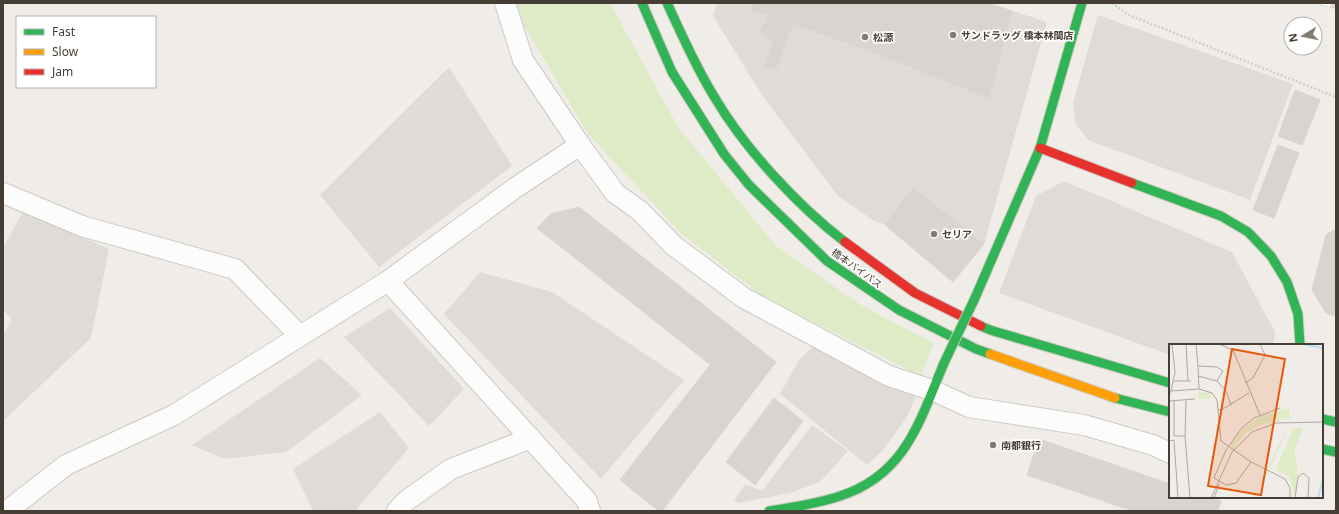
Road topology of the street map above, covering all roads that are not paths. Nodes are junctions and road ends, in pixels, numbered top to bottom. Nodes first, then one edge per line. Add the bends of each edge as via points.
1 (505, 3) edge
2 (642, 3) edge
3 (667, 3) edge
4 (1082, 3) edge
5 (580, 145) junction
6 (1040, 148) junction
7 (3, 192) edge
8 (388, 281) junction
9 (299, 335) junction
10 (1300, 344) edge
11 (1169, 383) edge
12 (932, 390) junction
13 (1169, 412) edge
14 (1323, 419) edge
15 (1336, 422) edge
16 (531, 438) junction
17 (1323, 450) edge
18 (1336, 452) edge
19 (1169, 453) edge
20 (7, 511) edge
21 (397, 511) edge
22 (590, 511) edge
23 (769, 511) edge

1 - 5 street via 523,60
2 - 13 main road, 橋本バイパス via 672,72 724,154 749,185 827,261 863,288 899,310 976,349 1113,397
3 - 11 main road, 橋本バイパス via 692,58 715,99 741,137 798,202 877,267 916,294 990,330
4 - 6 main road
5 - 8 street via 515,188
5 - 12 street via 615,193 640,210 674,246 744,298 889,376
6 - 10 main road via 1221,216 1248,232 1271,256 1287,282 1298,314
6 - 12 main road, bridge
7 - 9 street via 82,226 236,268
8 - 9 street
8 - 16 street
9 - 20 street via 174,414 66,465
12 - 19 street via 969,407 1084,425 1153,445
12 - 23 main road via 912,435 892,466 875,480 836,497
14 - 15 main road
16 - 21 street via 451,469 406,501
16 - 22 street via 587,501
17 - 18 main road

